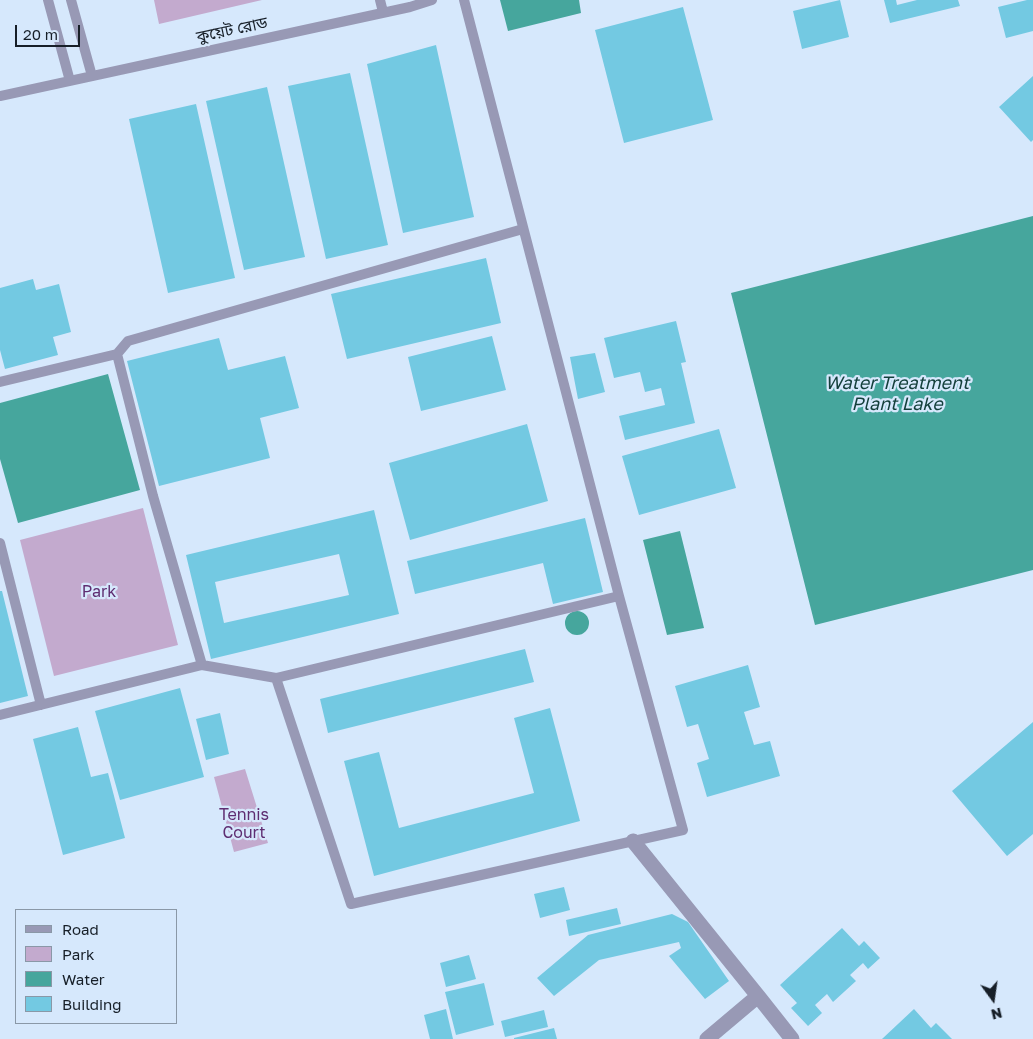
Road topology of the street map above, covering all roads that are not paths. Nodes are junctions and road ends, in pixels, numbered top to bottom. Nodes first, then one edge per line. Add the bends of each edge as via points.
1 (48, 0) edge
2 (71, 0) edge
3 (380, 0) edge
4 (432, 0) edge
5 (464, 0) edge
6 (409, 3) edge
7 (383, 12) junction
8 (92, 76) junction
9 (70, 80) junction
10 (0, 96) edge
11 (523, 229) junction
12 (117, 354) junction
13 (0, 382) edge
14 (0, 543) edge
15 (619, 596) junction
16 (202, 664) junction
17 (276, 678) junction
18 (41, 705) junction
19 (0, 715) edge
20 (633, 841) junction
21 (758, 996) junction
22 (707, 1039) edge
23 (792, 1039) edge

1 - 9 lane
2 - 8 lane
3 - 7 lane
4 - 6 lane, কুয়েট রোড
5 - 11 lane
6 - 7 lane, কুয়েট রোড
7 - 8 lane, কুয়েট রোড
8 - 9 lane, কুয়েট রোড
9 - 10 lane, কুয়েট রোড
11 - 12 lane via 128,341
11 - 15 lane
12 - 13 lane
12 - 16 lane via 153,496
14 - 18 lane
15 - 17 lane
15 - 20 lane via 683,830
16 - 17 lane
16 - 18 lane
17 - 20 lane via 351,904
18 - 19 lane
20 - 21 street
21 - 22 street
21 - 23 street

